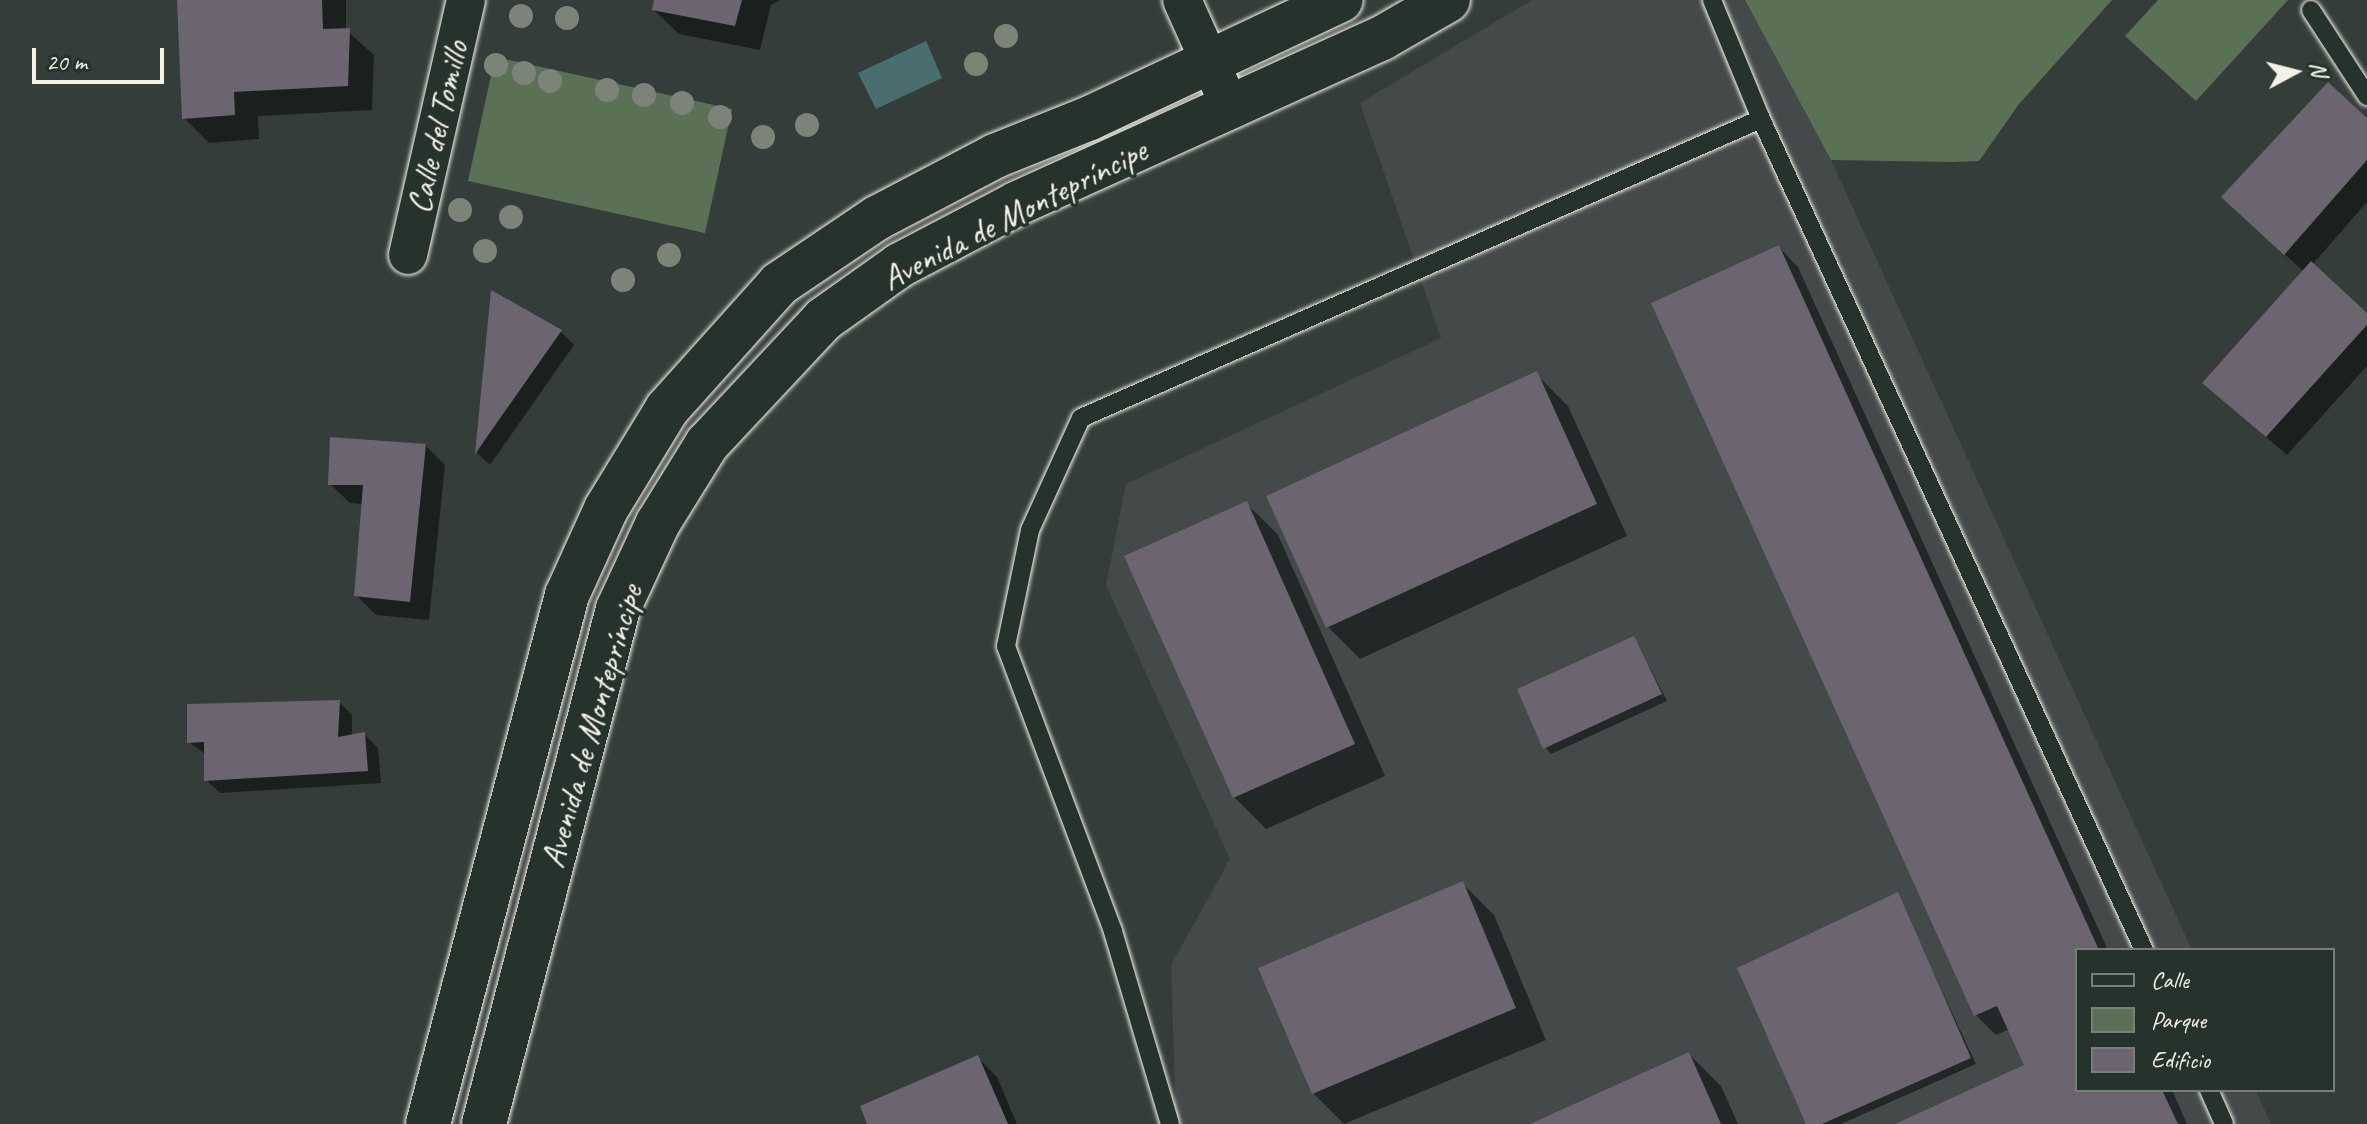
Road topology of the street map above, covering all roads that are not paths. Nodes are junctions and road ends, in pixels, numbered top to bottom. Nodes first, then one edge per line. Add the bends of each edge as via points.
1 (466, 0) edge
2 (1182, 0) edge
3 (1341, 0) edge
4 (1448, 0) edge
5 (1712, 0) edge
6 (2311, 10) dead end
7 (1210, 61) junction
8 (2367, 96) edge
9 (1231, 109) junction
10 (1761, 119) junction
11 (408, 255) dead end
12 (2143, 948) edge
13 (2210, 1092) edge
14 (428, 1124) edge
15 (484, 1124) edge
16 (1170, 1124) edge
17 (2224, 1124) edge

1 - 11 street, Calle del Tomillo
2 - 7 street
3 - 7 street, Avenida de Montepríncipe
4 - 9 street, Avenida de Montepríncipe via 1382,38
5 - 10 lane
6 - 8 lane
7 - 9 street
7 - 14 street, Avenida de Montepríncipe via 995,156 877,218 779,284 667,409 606,509 567,595
9 - 15 street, Avenida de Montepríncipe via 1016,204 900,265 824,319 707,444 658,523 618,609
10 - 12 lane
10 - 16 lane via 1081,418 1030,530 1006,646 1113,931
13 - 17 lane

